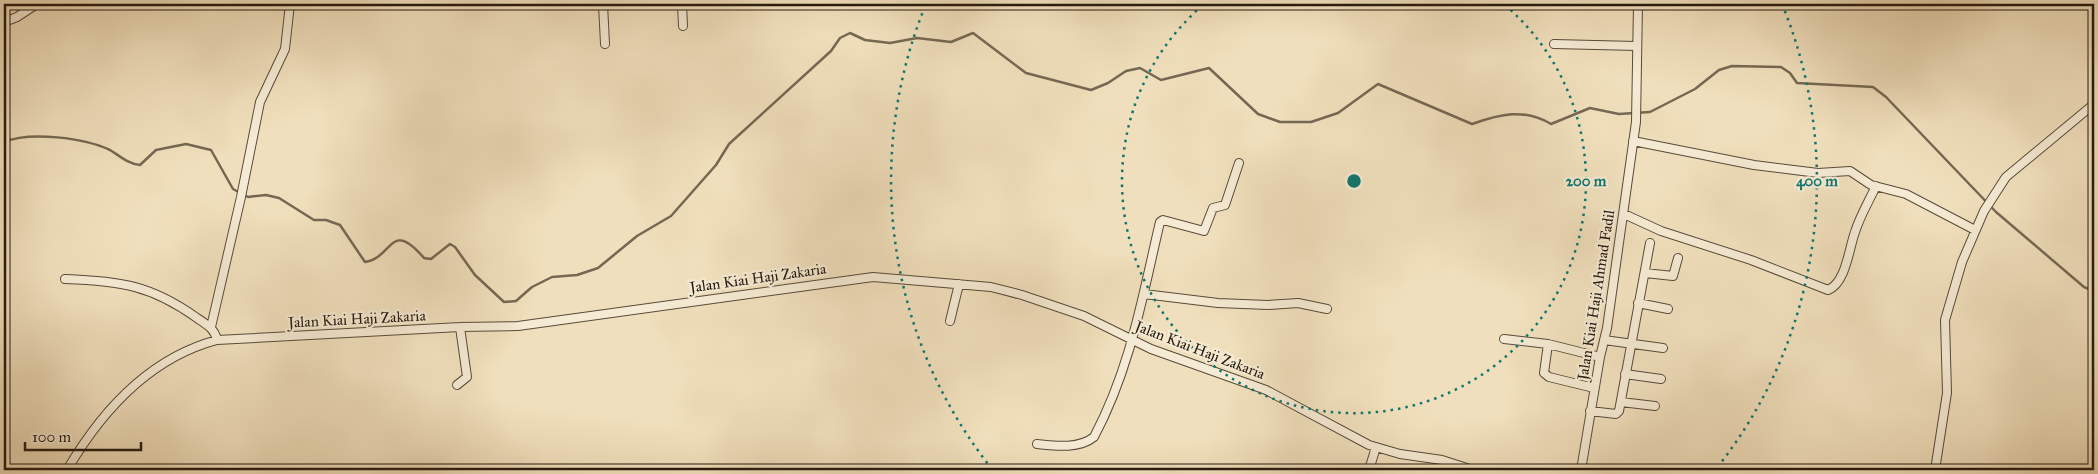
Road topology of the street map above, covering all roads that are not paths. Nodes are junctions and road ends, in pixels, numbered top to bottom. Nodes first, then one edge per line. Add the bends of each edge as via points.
1 (37, 4) edge
2 (290, 4) edge
3 (603, 4) edge
4 (682, 4) edge
5 (1638, 4) edge
6 (4, 22) edge
7 (683, 26) dead end
8 (605, 44) dead end
9 (1554, 44) dead end
10 (1636, 46) junction
11 (2094, 104) edge
12 (1634, 141) junction
13 (1239, 163) dead end
14 (1876, 186) junction
15 (1624, 214) junction
16 (1975, 230) junction
17 (1650, 243) dead end
18 (1678, 258) dead end
19 (1645, 273) junction
20 (65, 279) dead end
21 (959, 284) junction
22 (1144, 294) junction
23 (1638, 303) junction
24 (1327, 309) dead end
25 (1668, 309) dead end
26 (950, 321) dead end
27 (211, 327) junction
28 (460, 327) junction
29 (1504, 339) dead end
30 (217, 340) junction
31 (1134, 340) junction
32 (1604, 340) junction
33 (1548, 344) junction
34 (1630, 345) junction
35 (1663, 348) dead end
36 (1600, 357) junction
37 (1625, 374) junction
38 (1661, 379) dead end
39 (457, 385) dead end
40 (1594, 388) junction
41 (1621, 402) junction
42 (1655, 406) dead end
43 (1590, 411) junction
44 (1037, 444) dead end
45 (1376, 447) junction
46 (67, 470) edge
47 (1369, 470) edge
48 (1473, 470) edge
49 (1581, 470) edge
50 (1935, 470) edge

1 - 6 street
2 - 27 street via 284,49 260,102
3 - 8 street
4 - 7 street
5 - 10 street, Jalan Kiai Haji Ahmad Fadil
9 - 10 street
10 - 12 street, Jalan Kiai Haji Ahmad Fadil
11 - 16 street via 2006,177
12 - 14 street via 1754,166 1818,173 1850,171
12 - 15 street, Jalan Kiai Haji Ahmad Fadil
13 - 22 street via 1225,205 1213,208 1204,231 1163,220 1160,222
14 - 15 street via 1855,232 1850,256 1839,278 1828,290 1752,260 1661,231
14 - 16 street via 1906,194
15 - 32 street, Jalan Kiai Haji Ahmad Fadil
16 - 50 street via 1945,320 1947,393
17 - 19 street
18 - 19 street via 1673,276
19 - 23 street
20 - 27 street via 102,280 134,286 169,299
21 - 26 street
21 - 28 street, Jalan Kiai Haji Zakaria via 872,277 542,324
21 - 31 street, Jalan Kiai Haji Zakaria via 991,287 1030,298 1084,316
22 - 24 street via 1225,303 1298,303
22 - 31 street
23 - 25 street
23 - 34 street
27 - 30 street
28 - 30 street, Jalan Kiai Haji Zakaria
28 - 39 street via 467,377
29 - 33 street
30 - 46 street, Jalan Kiai Haji Zakaria via 190,349 149,372 115,403
31 - 44 street via 1094,437 1086,444
31 - 45 street, Jalan Kiai Haji Zakaria via 1190,364 1266,390
32 - 34 street
32 - 36 street, Jalan Kiai Haji Ahmad Fadil
33 - 36 street
33 - 40 street via 1544,366 1546,376
34 - 35 street
34 - 37 street
36 - 40 street, Jalan Kiai Haji Ahmad Fadil
37 - 38 street
37 - 41 street
40 - 43 street, Jalan Kiai Haji Ahmad Fadil
41 - 42 street
41 - 43 street via 1616,414
43 - 49 street, Jalan Kiai Haji Ahmad Fadil
45 - 47 street
45 - 48 street, Jalan Kiai Haji Zakaria via 1442,460

